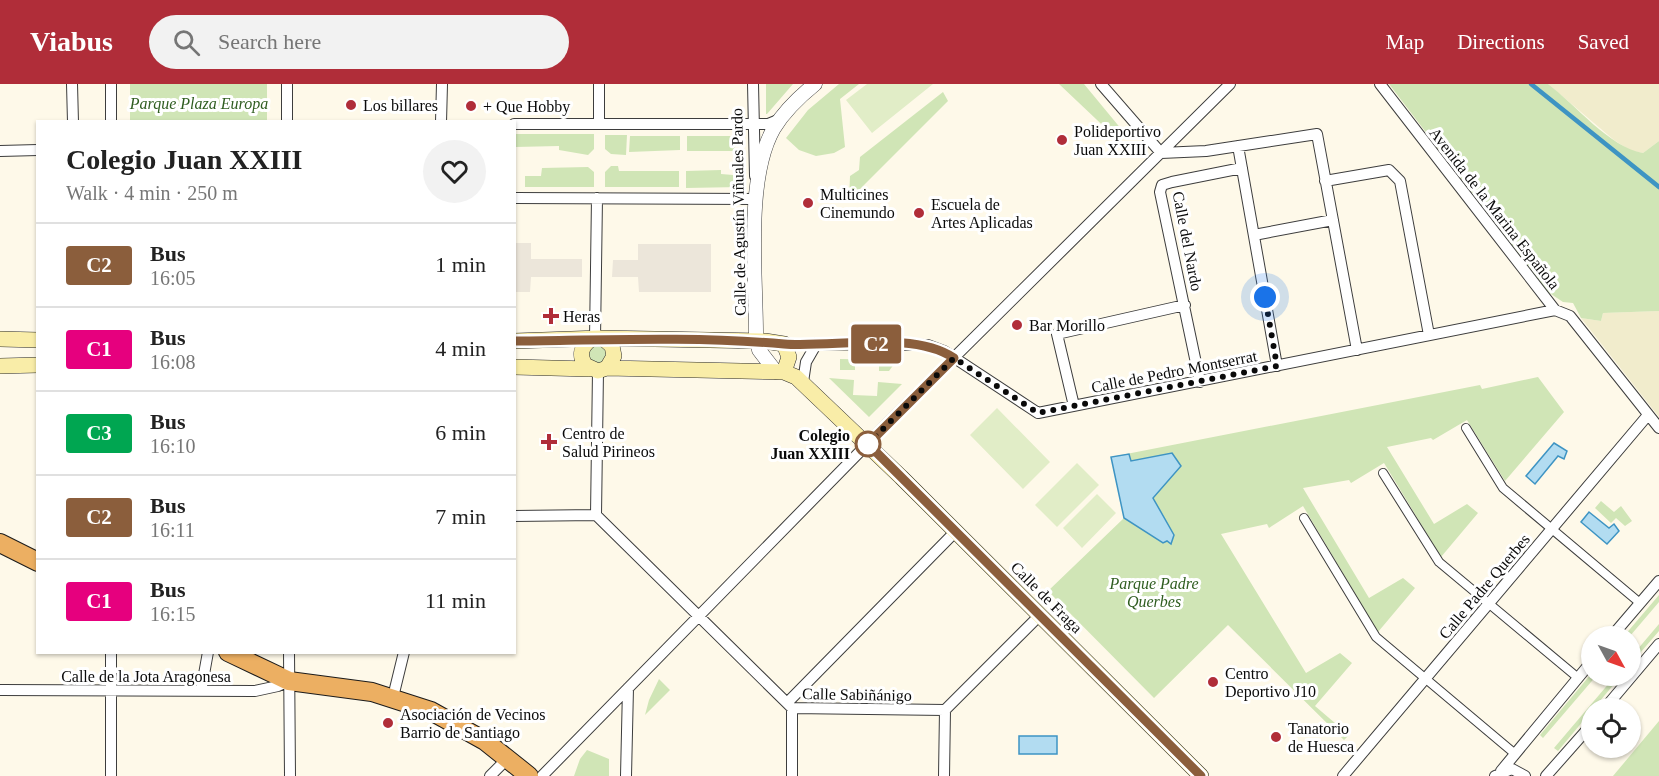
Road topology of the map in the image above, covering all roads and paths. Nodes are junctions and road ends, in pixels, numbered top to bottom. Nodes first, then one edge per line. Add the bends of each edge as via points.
1 (72, 84) edge
2 (111, 84) edge
3 (287, 84) edge
4 (442, 84) edge
5 (599, 84) edge
6 (753, 84) edge
7 (815, 84) edge
8 (1101, 84) edge
9 (1230, 84) edge
10 (1380, 84) edge
11 (780, 119) junction
12 (72, 120) edge
13 (111, 120) edge
14 (287, 120) edge
15 (441, 120) edge
16 (516, 124) edge
17 (599, 124) junction
18 (753, 124) junction
19 (1238, 146) junction
20 (36, 150) edge
21 (0, 151) edge
22 (1161, 153) junction
23 (1242, 168) junction
24 (1326, 181) junction
25 (516, 198) edge
26 (597, 198) junction
27 (756, 199) junction
28 (1332, 220) junction
29 (1254, 235) junction
30 (1185, 305) junction
31 (1556, 310) junction
32 (1429, 335) junction
33 (0, 339) edge
34 (597, 339) junction
35 (36, 340) edge
36 (757, 340) junction
37 (516, 341) edge
38 (817, 343) junction
39 (784, 344) junction
40 (1357, 350) junction
41 (954, 358) junction
42 (36, 365) edge
43 (0, 366) edge
44 (1277, 366) junction
45 (516, 368) edge
46 (598, 369) junction
47 (780, 372) junction
48 (803, 382) junction
49 (1200, 382) junction
50 (1074, 406) junction
51 (1648, 415) junction
52 (1466, 428) dead end
53 (1659, 428) edge
54 (868, 444) junction
55 (1383, 473) dead end
56 (596, 515) junction
57 (516, 516) edge
58 (1304, 518) dead end
59 (1552, 529) junction
60 (956, 531) junction
61 (0, 543) edge
62 (36, 561) edge
63 (1659, 581) edge
64 (1489, 603) junction
65 (1640, 603) junction
66 (1040, 615) junction
67 (697, 617) junction
68 (1620, 626) edge
69 (1659, 644) edge
70 (111, 654) edge
71 (208, 654) edge
72 (232, 654) edge
73 (289, 654) edge
74 (404, 654) edge
75 (1581, 674) edge
76 (1578, 677) junction
77 (1425, 678) junction
78 (289, 681) junction
79 (628, 688) junction
80 (0, 690) edge
81 (111, 691) junction
82 (201, 691) junction
83 (393, 697) junction
84 (1613, 698) edge
85 (790, 706) junction
86 (945, 710) junction
87 (1581, 736) edge
88 (1514, 753) junction
89 (508, 758) junction
90 (1196, 774) edge
91 (1498, 774) edge
92 (111, 776) edge
93 (290, 776) edge
94 (490, 776) edge
95 (529, 776) edge
96 (542, 776) edge
97 (626, 776) edge
98 (792, 776) edge
99 (944, 776) edge
100 (1342, 776) edge
101 (1525, 776) edge
102 (1546, 776) edge

1 - 12 street
2 - 13 street
3 - 14 street
4 - 15 street
5 - 17 street
6 - 18 street, Calle de Agustín Viñuales Pardo
7 - 11 street
8 - 22 street
9 - 22 street
10 - 31 street, Avenida de la Marina Española
11 - 18 street
11 - 27 street via 766,146
16 - 17 street
17 - 18 street
18 - 27 street, Calle de Agustín Viñuales Pardo
19 - 22 street
19 - 23 street
19 - 24 street via 1317,134
20 - 21 street
22 - 41 street
23 - 29 street
23 - 30 street, Calle del Nardo via 1162,185
24 - 28 street
24 - 32 street via 1389,170 1400,181
25 - 26 street
26 - 27 street
26 - 34 street
27 - 36 street, Calle de Agustín Viñuales Pardo
28 - 29 street
28 - 40 street
29 - 44 street
30 - 49 street, Calle del Nardo
30 - 50 street via 1057,334
31 - 32 street, Calle de Pedro Montserrat
31 - 51 street, Avenida de la Marina Española via 1570,316
32 - 40 street, Calle de Pedro Montserrat
33 - 35 main road
34 - 36 main road
34 - 37 main road
34 - 46 main road via 583,347 581,356
34 - 46 main road via 612,346 614,356
36 - 39 main road
36 - 47 street via 763,357
38 - 39 street, Calle de Pedro Montserrat
38 - 41 street, Calle de Pedro Montserrat via 920,344
38 - 48 street via 806,362
39 - 47 main road via 789,357
40 - 44 street, Calle de Pedro Montserrat
41 - 50 street, Calle de Pedro Montserrat via 1034,412
41 - 54 street
42 - 43 main road
44 - 49 street, Calle de Pedro Montserrat
45 - 46 main road
46 - 47 main road
46 - 56 street
47 - 48 main road, Calle de Fraga
48 - 54 main road, Calle de Fraga
49 - 50 street, Calle de Pedro Montserrat
51 - 53 street, Avenida de la Marina Española
51 - 59 street, Calle Padre Querbes
52 - 59 street via 1503,488
54 - 60 main road, Calle de Fraga
54 - 67 street
55 - 64 street via 1439,562
56 - 57 street
56 - 67 street, Calle Sabiñánigo
58 - 77 street via 1376,638
59 - 64 street, Calle Padre Querbes
59 - 65 street
60 - 66 main road, Calle de Fraga
60 - 85 street
61 - 62 highway
63 - 65 street
64 - 76 street
64 - 77 street, Calle Padre Querbes
65 - 68 street
66 - 86 street
66 - 90 main road, Calle de Fraga
67 - 79 street
67 - 85 street, Calle Sabiñánigo
69 - 84 street
70 - 81 street
71 - 82 street
72 - 78 highway
73 - 78 street
74 - 83 street
75 - 76 street
76 - 88 street
77 - 88 street
77 - 100 street, Calle Padre Querbes
78 - 82 street, Calle de la Jota Aragonesa via 267,690
78 - 83 highway
78 - 93 street
79 - 96 street
79 - 97 street
80 - 81 street, Calle de la Jota Aragonesa
81 - 82 street, Calle de la Jota Aragonesa
81 - 92 street
83 - 89 highway via 447,718
85 - 86 street, Calle Sabiñánigo
85 - 98 street
86 - 99 street
87 - 102 street
88 - 91 street
89 - 94 street
89 - 95 highway
91 - 101 street via 1512,769

